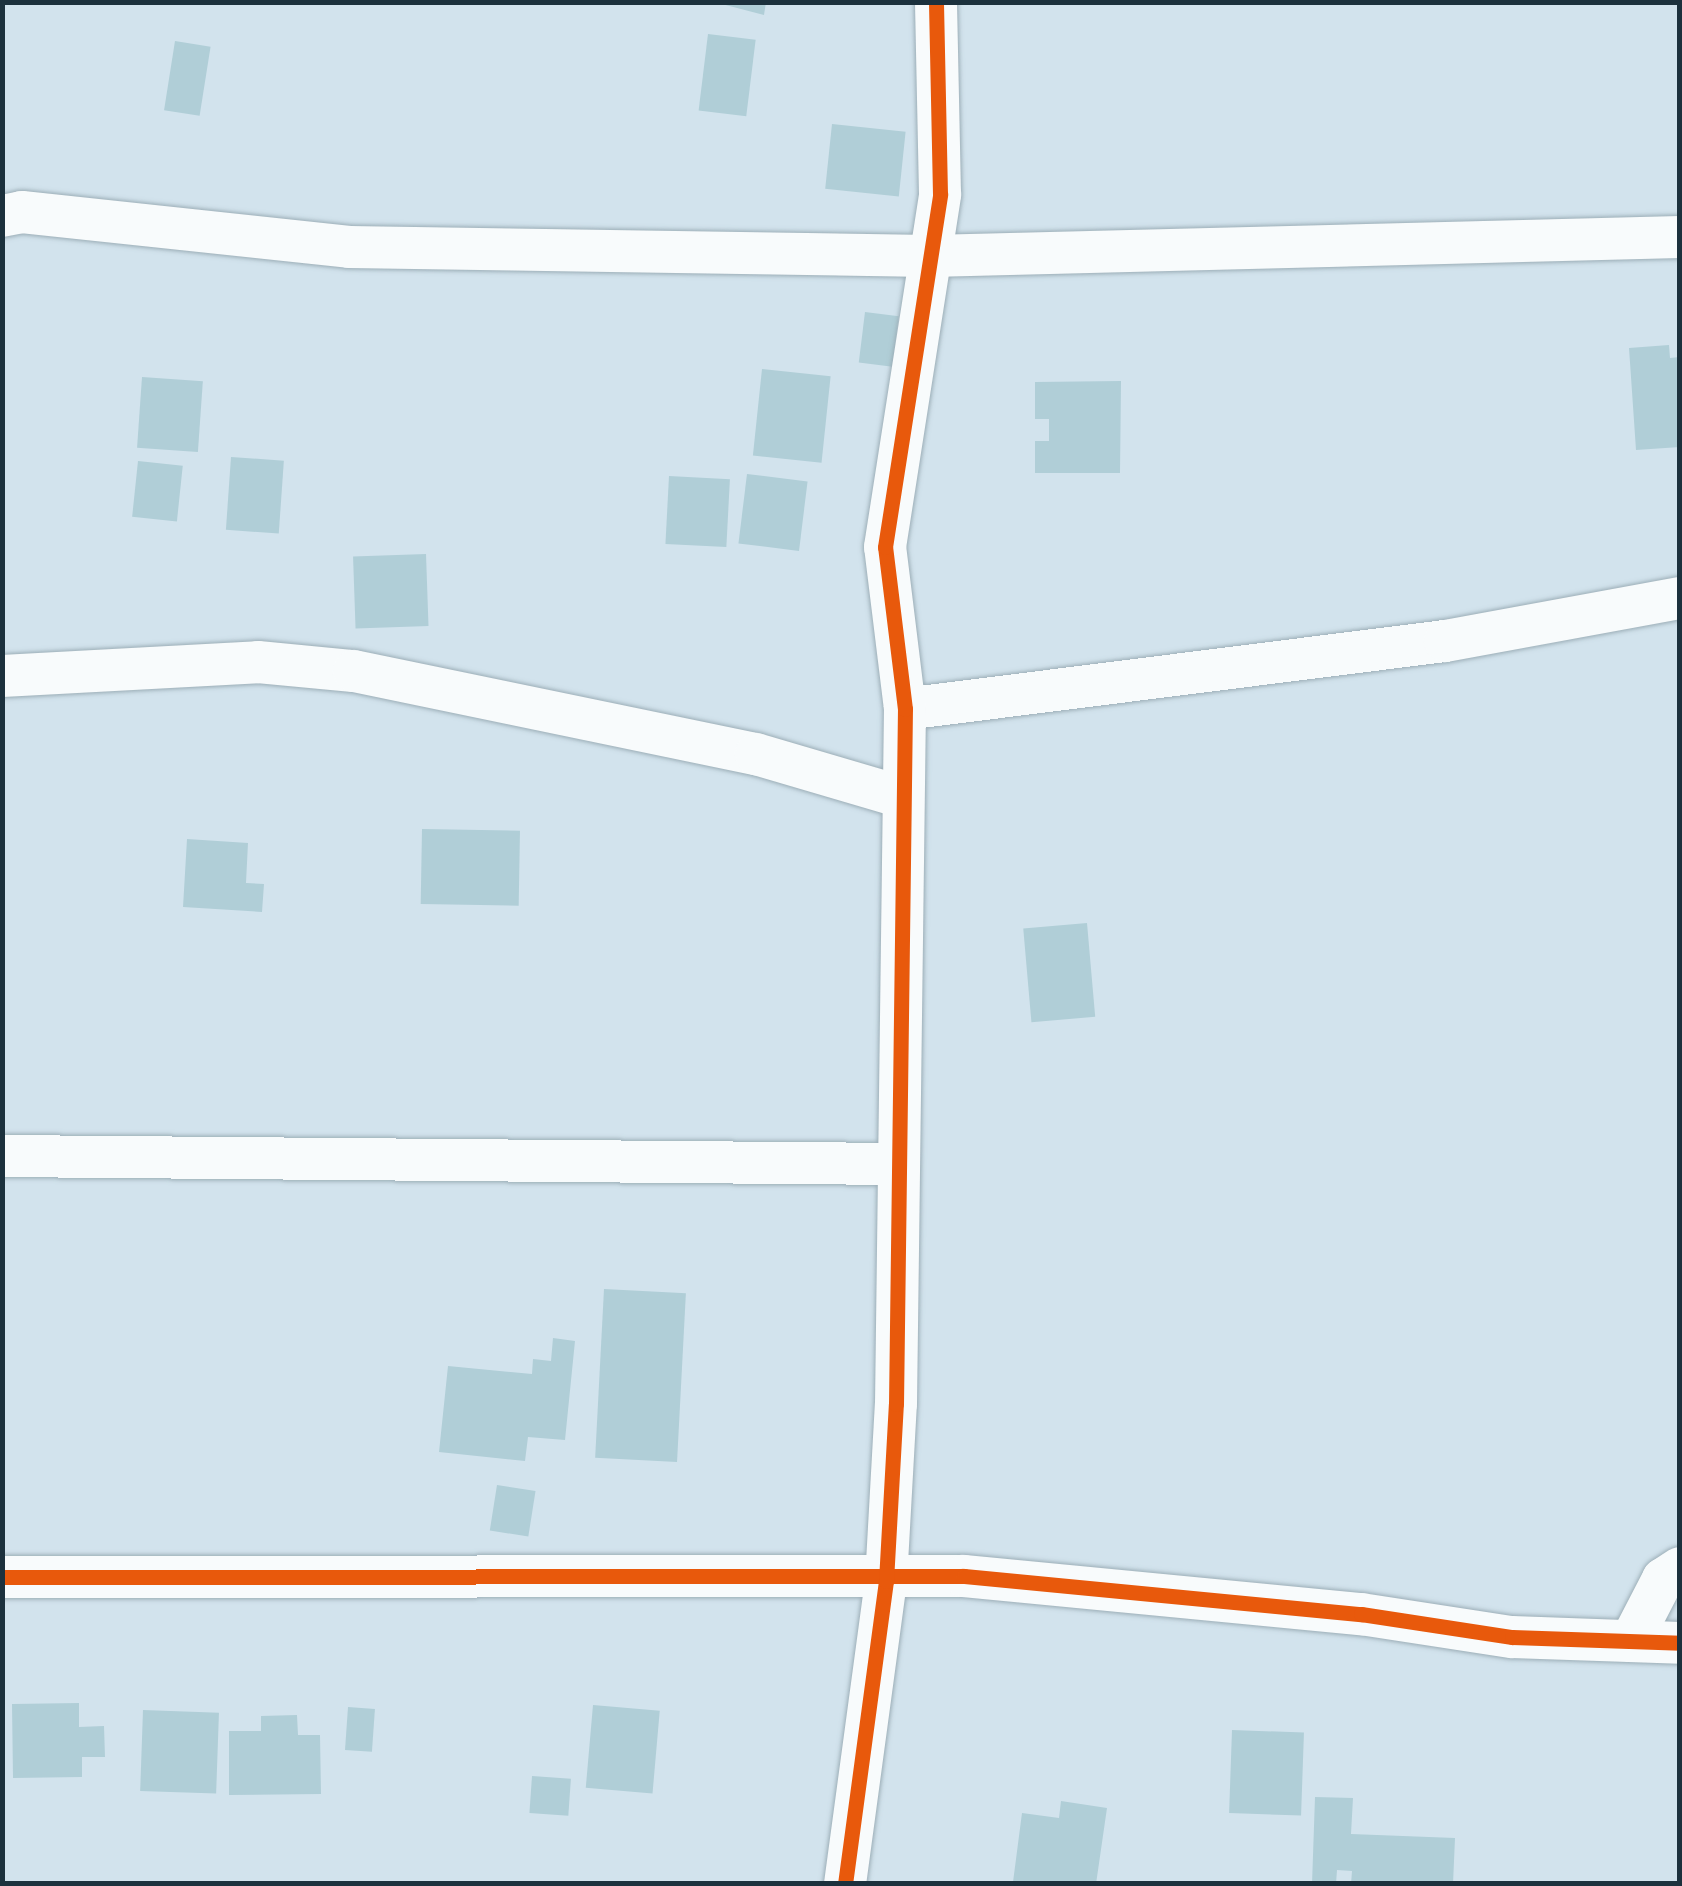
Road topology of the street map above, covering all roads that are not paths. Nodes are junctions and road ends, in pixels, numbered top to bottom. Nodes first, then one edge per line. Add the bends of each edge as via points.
1 (936, 2) edge
2 (2, 216) edge
3 (1680, 237) edge
4 (930, 256) junction
5 (1680, 598) edge
6 (2, 676) edge
7 (905, 709) junction
8 (902, 797) junction
9 (2, 1156) edge
10 (897, 1164) junction
11 (1680, 1568) edge
12 (2, 1578) edge
13 (886, 1580) junction
14 (1631, 1641) junction
15 (1680, 1643) edge
16 (845, 1884) edge

1 - 4 street via 940,194
2 - 4 street via 22,212 349,247
3 - 4 street
4 - 7 street via 885,547
5 - 7 street via 1445,641
6 - 8 street via 258,662 354,671 756,754
7 - 8 street
8 - 10 street
9 - 10 street
10 - 13 street via 896,1404
11 - 14 street via 1663,1579
12 - 13 street
13 - 14 street via 964,1576 1361,1614 1512,1637
13 - 16 street
14 - 15 street

